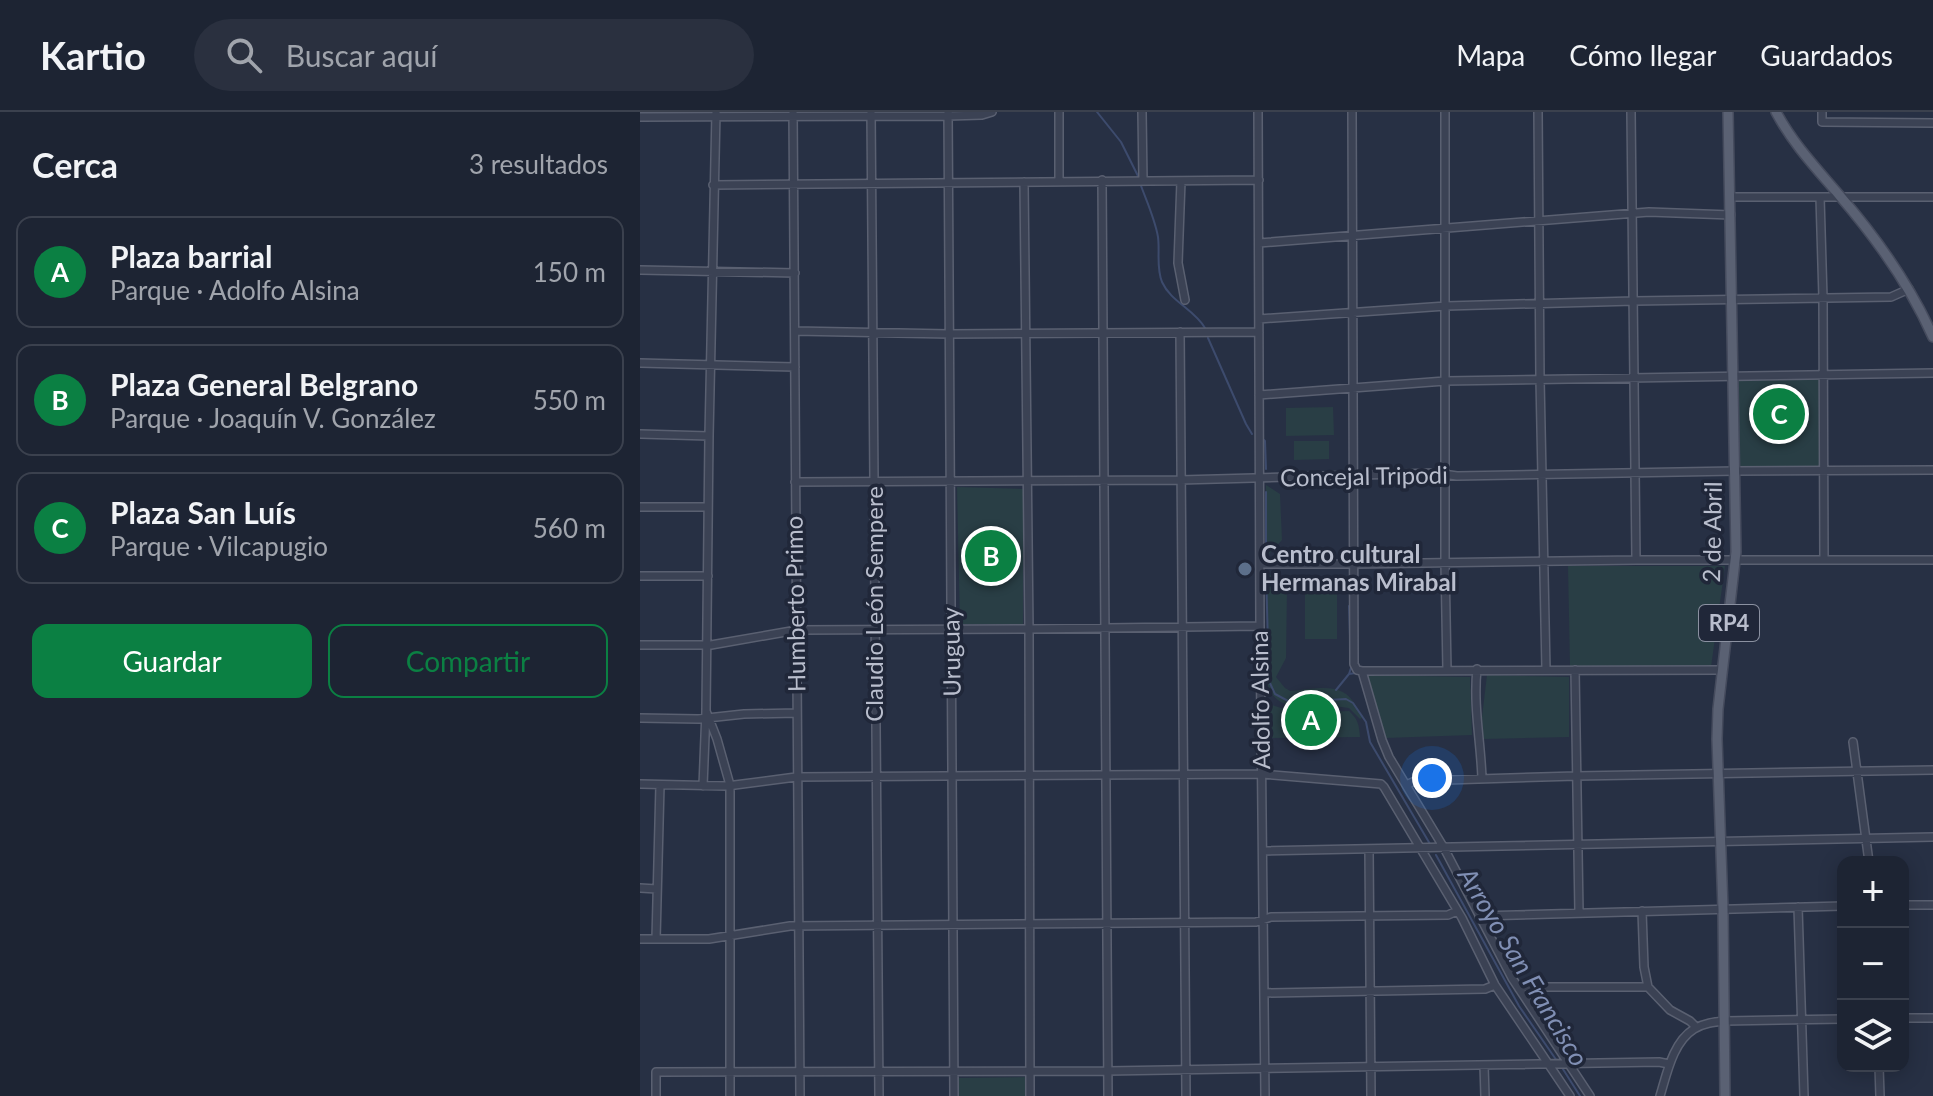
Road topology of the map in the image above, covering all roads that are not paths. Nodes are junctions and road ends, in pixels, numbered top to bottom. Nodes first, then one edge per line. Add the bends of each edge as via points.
1 (992, 112) edge
2 (1059, 112) edge
3 (1142, 112) edge
4 (1258, 112) edge
5 (1352, 112) edge
6 (1445, 112) edge
7 (1538, 112) edge
8 (1631, 112) edge
9 (1728, 112) edge
10 (1776, 112) edge
11 (1822, 112) edge
12 (793, 114) edge
13 (871, 114) edge
14 (948, 114) edge
15 (716, 115) edge
16 (640, 117) edge
17 (1933, 123) edge
18 (1102, 180) junction
19 (1140, 180) junction
20 (1259, 180) junction
21 (1059, 181) junction
22 (1181, 181) junction
23 (1024, 182) junction
24 (871, 183) junction
25 (948, 183) junction
26 (713, 185) junction
27 (794, 185) junction
28 (1840, 196) junction
29 (1731, 197) junction
30 (1820, 197) junction
31 (1933, 197) edge
32 (1631, 214) junction
33 (1731, 215) junction
34 (1539, 221) junction
35 (1445, 228) junction
36 (1353, 236) junction
37 (1259, 243) junction
38 (640, 270) edge
39 (713, 272) junction
40 (795, 273) junction
41 (1909, 289) junction
42 (1823, 298) junction
43 (1185, 300) dead end
44 (1733, 300) junction
45 (1634, 301) junction
46 (1540, 304) junction
47 (1446, 306) junction
48 (1353, 313) junction
49 (1259, 319) junction
50 (795, 331) junction
51 (1104, 331) junction
52 (1180, 332) junction
53 (1259, 332) junction
54 (872, 333) junction
55 (1025, 333) junction
56 (949, 334) junction
57 (1933, 337) edge
58 (640, 363) edge
59 (711, 364) junction
60 (795, 367) junction
61 (1933, 373) edge
62 (1823, 375) junction
63 (1734, 376) junction
64 (1540, 379) junction
65 (1633, 379) junction
66 (1445, 381) junction
67 (1353, 388) junction
68 (1259, 395) junction
69 (640, 434) edge
70 (709, 436) junction
71 (1933, 470) edge
72 (1735, 471) junction
73 (1824, 471) junction
74 (1635, 473) junction
75 (1446, 474) junction
76 (1542, 474) junction
77 (1354, 475) junction
78 (1260, 478) junction
79 (1027, 480) junction
80 (1104, 480) junction
81 (1180, 480) junction
82 (874, 481) junction
83 (951, 481) junction
84 (795, 482) junction
85 (640, 507) edge
86 (708, 507) junction
87 (1736, 559) junction
88 (1636, 560) junction
89 (1824, 560) junction
90 (1933, 560) edge
91 (1543, 561) junction
92 (1445, 563) junction
93 (1261, 564) junction
94 (1354, 564) junction
95 (640, 576) edge
96 (708, 576) junction
97 (1260, 626) junction
98 (1182, 627) junction
99 (1106, 628) junction
100 (951, 629) junction
101 (1029, 629) junction
102 (797, 630) junction
103 (875, 630) junction
104 (640, 645) edge
105 (706, 646) junction
106 (1477, 669) junction
107 (1447, 670) junction
108 (1546, 670) junction
109 (1575, 670) junction
110 (1723, 670) junction
111 (1362, 671) junction
112 (797, 713) junction
113 (707, 716) junction
114 (640, 718) edge
115 (1853, 742) dead end
116 (1933, 770) edge
117 (1856, 771) junction
118 (1184, 774) junction
119 (1262, 774) junction
120 (1029, 775) junction
121 (1719, 775) junction
122 (1107, 776) junction
123 (1576, 776) junction
124 (796, 777) junction
125 (877, 777) junction
126 (953, 777) junction
127 (1482, 779) junction
128 (640, 784) edge
129 (660, 785) junction
130 (730, 785) junction
131 (1406, 785) junction
132 (703, 786) junction
133 (1933, 837) edge
134 (1865, 838) junction
135 (1721, 841) junction
136 (1578, 845) junction
137 (1424, 848) junction
138 (1442, 848) junction
139 (1369, 849) junction
140 (1263, 851) junction
141 (1868, 856) edge
142 (640, 888) edge
143 (657, 889) junction
144 (1909, 905) edge
145 (1933, 905) edge
146 (1837, 906) edge
147 (1798, 907) junction
148 (1723, 909) junction
149 (1457, 911) junction
150 (1642, 911) junction
151 (1579, 912) junction
152 (1370, 916) junction
153 (1479, 916) junction
154 (1264, 919) junction
155 (1184, 922) junction
156 (1108, 923) junction
157 (953, 924) junction
158 (1030, 924) junction
159 (878, 925) junction
160 (799, 926) junction
161 (730, 936) junction
162 (640, 939) edge
163 (656, 939) junction
164 (1495, 985) junction
165 (1648, 987) junction
166 (1519, 989) junction
167 (1370, 992) junction
168 (1265, 993) junction
169 (1909, 1018) edge
170 (1933, 1018) edge
171 (1837, 1019) edge
172 (1802, 1020) junction
173 (1725, 1021) junction
174 (1696, 1027) junction
175 (1552, 1064) junction
176 (1568, 1064) junction
177 (1669, 1064) junction
178 (1484, 1065) junction
179 (1371, 1068) junction
180 (1265, 1069) junction
181 (1186, 1070) junction
182 (1030, 1071) junction
183 (1108, 1071) junction
184 (879, 1072) junction
185 (954, 1072) junction
186 (1879, 1072) edge
187 (730, 1073) junction
188 (800, 1073) junction
189 (656, 1096) edge
190 (730, 1096) edge
191 (800, 1096) edge
192 (879, 1096) edge
193 (954, 1096) edge
194 (1030, 1096) edge
195 (1108, 1096) edge
196 (1186, 1096) edge
197 (1265, 1096) edge
198 (1371, 1096) edge
199 (1485, 1096) edge
200 (1570, 1096) edge
201 (1590, 1096) edge
202 (1660, 1096) edge
203 (1725, 1096) edge
204 (1804, 1096) edge
205 (1880, 1096) edge

1 - 14 street
2 - 21 street
3 - 19 street
4 - 20 street, Adolfo Alsina
5 - 36 street
6 - 35 street
7 - 34 street
8 - 32 street
9 - 29 main road, 2 de Abril / RP4
10 - 28 main road
11 - 17 street via 1822,122
12 - 13 street
12 - 15 street
12 - 27 street, Humberto Primo
13 - 14 street
13 - 24 street, Claudio León Sempere
14 - 25 street, Uruguay
15 - 16 street
15 - 26 street
18 - 19 street
18 - 21 street
18 - 51 street
19 - 22 street
20 - 22 street
20 - 37 street, Adolfo Alsina
21 - 23 street
22 - 43 street via 1178,263
23 - 25 street
23 - 55 street
24 - 25 street
24 - 27 street
24 - 54 street, Claudio León Sempere
25 - 56 street, Uruguay
26 - 27 street
26 - 39 street
27 - 40 street, Humberto Primo
28 - 30 street
28 - 31 street
28 - 41 main road
29 - 30 street
29 - 33 main road, 2 de Abril / RP4
30 - 42 street
32 - 33 street
32 - 34 street
32 - 45 street
33 - 44 main road, 2 de Abril / RP4
34 - 35 street
34 - 46 street
35 - 36 street
35 - 47 street
36 - 37 street
36 - 48 street
37 - 49 street, Adolfo Alsina
38 - 39 street
39 - 40 street
39 - 59 street
40 - 50 street, Humberto Primo
41 - 42 street via 1891,297
41 - 57 main road
42 - 44 street
42 - 62 street
44 - 45 street
44 - 63 main road, 2 de Abril / RP4
45 - 46 street
45 - 65 street
46 - 47 street
46 - 64 street
47 - 48 street
47 - 66 street
48 - 49 street
48 - 67 street
49 - 53 street, Adolfo Alsina
50 - 54 street
50 - 60 street, Humberto Primo
51 - 52 street
51 - 55 street
51 - 80 street
52 - 53 street
52 - 81 street
53 - 68 street, Adolfo Alsina
54 - 56 street
54 - 82 street, Claudio León Sempere
55 - 56 street
55 - 79 street
56 - 83 street, Uruguay
58 - 59 street
59 - 60 street
59 - 70 street
60 - 84 street, Humberto Primo
61 - 62 street
62 - 63 street
62 - 73 street
63 - 65 street
63 - 72 main road, 2 de Abril / RP4
64 - 65 street
64 - 66 street
64 - 76 street
65 - 74 street
66 - 67 street
66 - 75 street
67 - 68 street
67 - 77 street
68 - 78 street, Adolfo Alsina
69 - 70 street
70 - 86 street
71 - 73 street, Concejal Tripodi
72 - 73 street, Concejal Tripodi
72 - 74 street, Concejal Tripodi
72 - 87 main road, 2 de Abril / RP4
73 - 89 street
74 - 76 street, Concejal Tripodi
74 - 88 street
75 - 76 street, Concejal Tripodi
75 - 77 street, Concejal Tripodi
75 - 92 street
76 - 91 street
77 - 78 street, Concejal Tripodi
77 - 94 street
78 - 81 street, Concejal Tripodi
78 - 93 street, Adolfo Alsina
79 - 80 street, Concejal Tripodi
79 - 83 street, Concejal Tripodi
79 - 101 street
80 - 81 street, Concejal Tripodi
80 - 99 street
81 - 98 street
82 - 83 street, Concejal Tripodi
82 - 84 street, Concejal Tripodi
82 - 103 street, Claudio León Sempere
83 - 100 street, Uruguay
84 - 102 street, Humberto Primo
85 - 86 street
86 - 96 street
87 - 88 street
87 - 89 street
87 - 110 main road, 2 de Abril / RP4
88 - 91 street
89 - 90 street
91 - 92 street
91 - 108 street
92 - 94 street
92 - 107 street
93 - 94 street
93 - 97 street, Adolfo Alsina
94 - 111 street via 1354,664
95 - 96 street
96 - 105 street
97 - 98 street
97 - 119 street, Adolfo Alsina
98 - 99 street
98 - 118 street
99 - 101 street
99 - 122 street
100 - 101 street
100 - 103 street
100 - 126 street, Uruguay
101 - 120 street
102 - 103 street
102 - 105 street
102 - 112 street, Humberto Primo
103 - 125 street, Claudio León Sempere
104 - 105 street
105 - 113 street
106 - 107 street
106 - 108 street
106 - 127 street
107 - 111 street
108 - 109 street
109 - 110 street
109 - 123 street
110 - 121 main road, 2 de Abril / RP4
111 - 131 street via 1385,749
112 - 113 street
112 - 124 street, Humberto Primo
113 - 114 street
113 - 130 street
113 - 132 street
115 - 117 street
116 - 117 street
117 - 121 street
117 - 134 street
118 - 119 street
118 - 122 street
118 - 155 street
119 - 137 street via 1381,784
119 - 140 street, Adolfo Alsina
120 - 122 street
120 - 126 street
120 - 158 street
121 - 123 street
121 - 135 main road, 2 de Abril / RP4
122 - 156 street
123 - 127 street
123 - 136 street
124 - 125 street
124 - 130 street
124 - 160 street, Humberto Primo
125 - 126 street
125 - 159 street, Claudio León Sempere
126 - 157 street, Uruguay
127 - 131 street
128 - 129 street
129 - 132 street
129 - 143 street
130 - 132 street
130 - 161 street
131 - 138 street
133 - 134 street
134 - 135 street
134 - 141 street
135 - 136 street
135 - 148 main road, 2 de Abril / RP4
136 - 138 street
136 - 151 street
137 - 138 street
137 - 139 street
137 - 149 street
138 - 153 street
139 - 140 street
139 - 152 street
140 - 154 street, Adolfo Alsina
142 - 143 street
143 - 163 street
144 - 145 street
146 - 147 street
147 - 148 street
147 - 172 street
148 - 150 street
148 - 173 main road, 2 de Abril / RP4
149 - 152 street
149 - 164 street
150 - 151 street
150 - 165 street
151 - 153 street
152 - 154 street
152 - 167 street
153 - 166 street
154 - 155 street
154 - 168 street, Adolfo Alsina
155 - 156 street
155 - 181 street
156 - 158 street
156 - 183 street
157 - 158 street
157 - 159 street
157 - 185 street, Uruguay
158 - 182 street
159 - 160 street
159 - 184 street, Claudio León Sempere
160 - 161 street
160 - 188 street, Humberto Primo
161 - 163 street
161 - 187 street
162 - 163 street
164 - 167 street
164 - 175 street
165 - 166 street
165 - 174 street
166 - 176 street
167 - 168 street
167 - 179 street
168 - 180 street, Adolfo Alsina
169 - 170 street
171 - 172 street
172 - 173 street
172 - 204 street
173 - 174 street
173 - 203 main road, 2 de Abril / RP4
174 - 177 street
175 - 176 street
175 - 178 street
175 - 200 street
176 - 177 street
176 - 201 street
177 - 202 street
178 - 179 street
178 - 199 street
179 - 180 street
179 - 198 street
180 - 181 street
180 - 197 street, Adolfo Alsina
181 - 183 street
181 - 196 street
182 - 183 street
182 - 185 street
182 - 194 street
183 - 195 street
184 - 185 street
184 - 188 street
184 - 192 street, Claudio León Sempere
185 - 193 street, Uruguay
186 - 205 street
187 - 188 street
187 - 189 street via 656,1072
187 - 190 street
188 - 191 street, Humberto Primo

